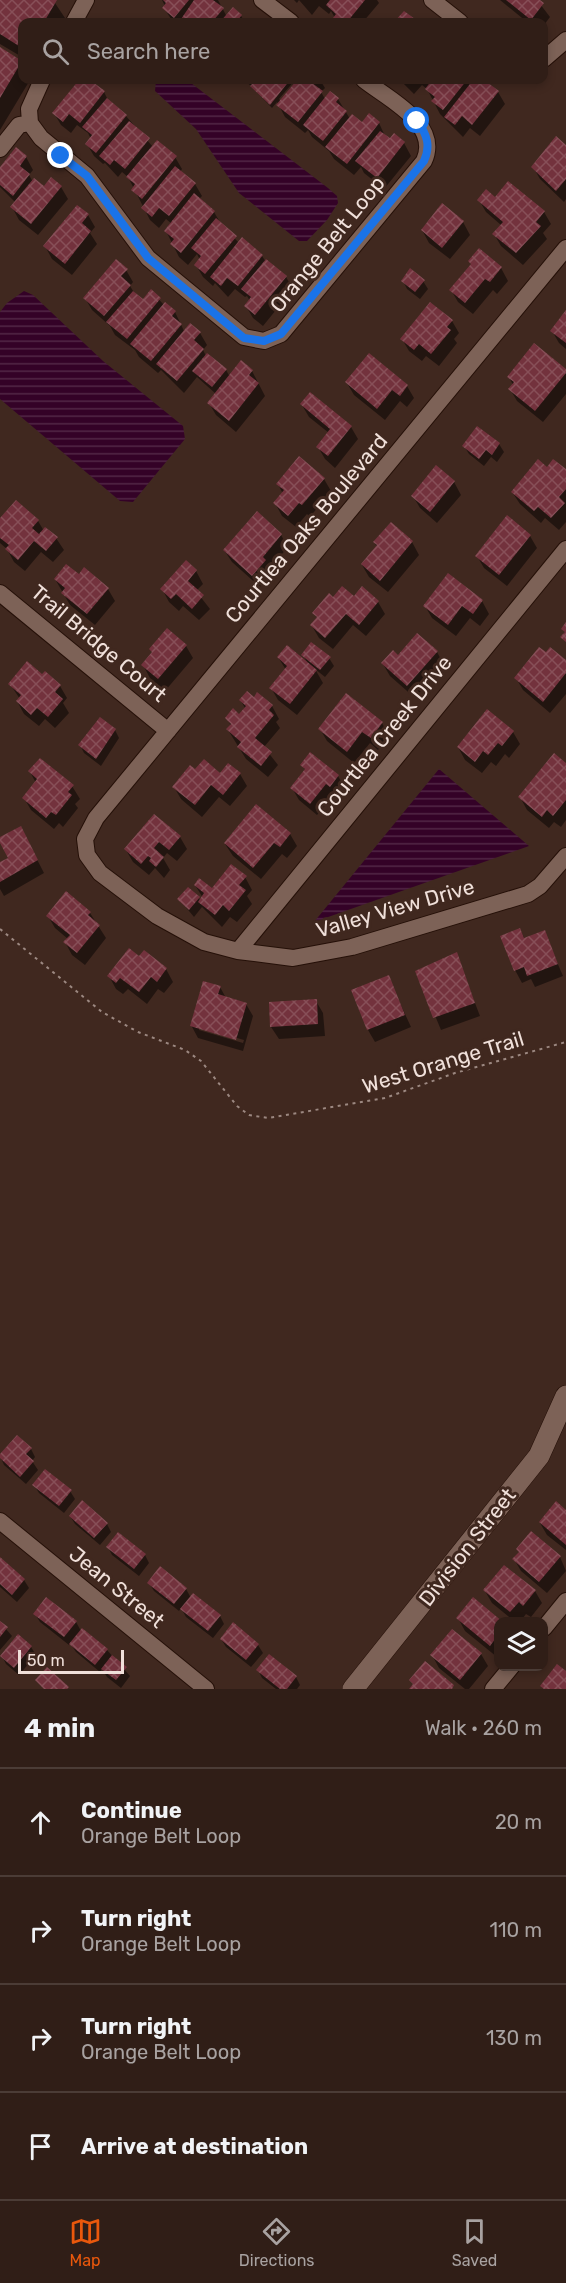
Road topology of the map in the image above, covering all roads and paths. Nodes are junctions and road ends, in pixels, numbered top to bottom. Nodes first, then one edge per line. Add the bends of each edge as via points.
1 (86, 0) edge
2 (262, 0) edge
3 (432, 0) edge
4 (76, 18) edge
5 (286, 18) edge
6 (455, 18) edge
7 (565, 40) edge
8 (548, 55) edge
9 (40, 84) edge
10 (369, 84) edge
11 (30, 123) junction
12 (0, 149) edge
13 (566, 248) edge
14 (566, 549) edge
15 (0, 592) edge
16 (168, 730) junction
17 (85, 839) joint
18 (566, 856) edge
19 (0, 929) edge
20 (238, 951) junction
21 (566, 1042) edge
22 (564, 1404) edge
23 (0, 1521) edge
24 (566, 1600) edge
25 (548, 1622) edge
26 (508, 1671) edge
27 (206, 1689) edge
28 (353, 1689) edge
29 (493, 1689) edge

1 - 4 street
2 - 5 street
3 - 6 street
7 - 8 street
9 - 11 street via 29,109
10 - 11 street, Orange Belt Loop via 417,121 425,131 428,152 281,334 264,341 244,338 148,258 87,176 41,138
11 - 12 street via 20,125
13 - 16 street, Courtlea Oaks Boulevard
14 - 20 street, Courtlea Creek Drive
15 - 16 street, Trail Bridge Court
16 - 17 street, Courtlea Oaks Boulevard via 96,818
17 - 20 street, Valley View Drive via 87,855 100,873 157,916 204,942
18 - 20 street, Valley View Drive via 528,894 352,947 292,958
19 - 21 path, West Orange Trail via 102,1012 201,1061 249,1115 268,1118 385,1098 455,1073
22 - 28 street, Division Street via 539,1456
23 - 27 street, Jean Street
24 - 25 street
26 - 29 street

